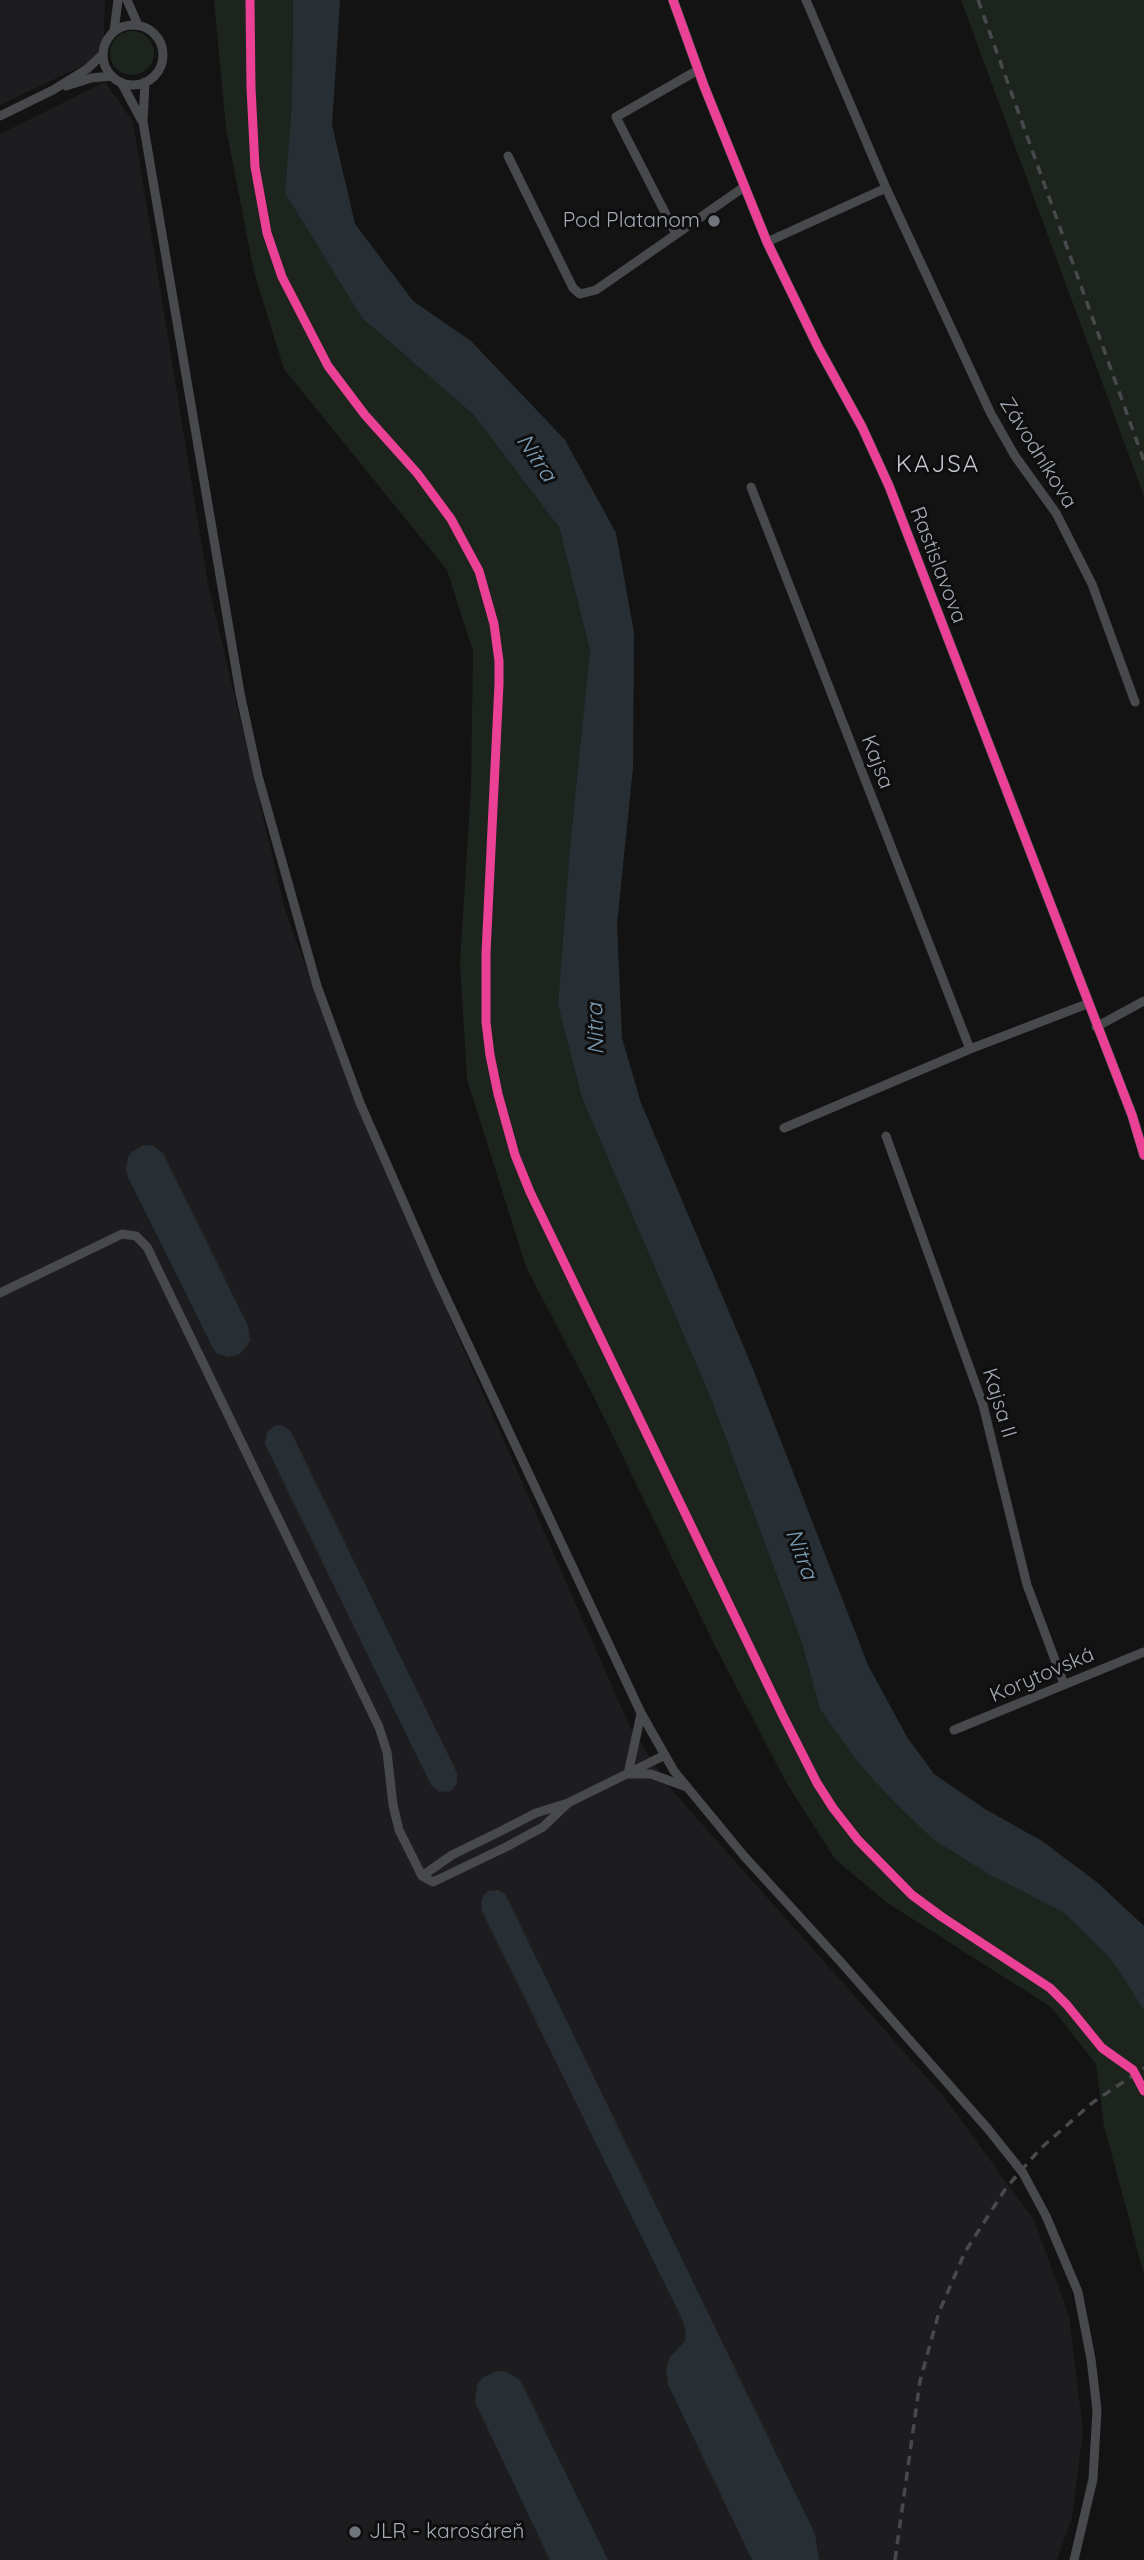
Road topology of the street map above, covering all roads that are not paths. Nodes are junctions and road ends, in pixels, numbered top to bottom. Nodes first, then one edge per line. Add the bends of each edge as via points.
1 (118, 0) edge
2 (127, 0) edge
3 (673, 0) edge
4 (806, 0) edge
5 (138, 25) junction
6 (114, 31) junction
7 (103, 54) junction
8 (698, 70) junction
9 (112, 76) junction
10 (121, 82) junction
11 (145, 82) junction
12 (53, 90) junction
13 (0, 116) edge
14 (143, 122) junction
15 (508, 156) dead end
16 (744, 187) junction
17 (886, 188) junction
18 (676, 234) junction
19 (767, 242) junction
20 (751, 487) dead end
21 (1135, 702) dead end
22 (1144, 1001) edge
23 (1087, 1004) junction
24 (1096, 1027) junction
25 (970, 1049) junction
26 (784, 1128) dead end
27 (886, 1136) dead end
28 (1144, 1154) edge
29 (0, 1293) edge
30 (1144, 1652) edge
31 (1064, 1684) junction
32 (641, 1713) junction
33 (954, 1730) dead end
34 (665, 1755) junction
35 (628, 1774) junction
36 (685, 1786) junction
37 (568, 1803) junction
38 (422, 1875) junction
39 (1074, 2560) edge

1 - 6 street
2 - 5 street
3 - 8 street, Rastislavova
4 - 17 street, Závodníkova
5 - 6 street
5 - 11 street via 159,39 163,51 156,75
6 - 7 street
7 - 9 street
7 - 12 street
8 - 16 street, Rastislavova
8 - 18 street via 616,117
9 - 10 street
9 - 12 street
10 - 11 street
10 - 14 street
11 - 14 street
12 - 13 street
14 - 32 street via 240,694 258,776 317,986 360,1103 436,1276
15 - 18 street via 580,294 596,290
16 - 18 street
16 - 19 street, Rastislavova
17 - 19 street
17 - 21 street, Závodníkova via 991,414 1056,513 1092,584
19 - 23 street, Rastislavova via 889,486
20 - 25 street, Kajsa
22 - 24 street
23 - 24 street, Rastislavova
23 - 25 street
24 - 28 street, Rastislavova
25 - 26 street
27 - 31 street, Kajsa II via 984,1405 1027,1585
29 - 38 street via 122,1234 136,1236 146,1247 379,1727 399,1830
30 - 31 street, Korytovská
31 - 33 street, Korytovská
32 - 34 street
32 - 35 street
34 - 35 street
34 - 36 street
35 - 36 street via 652,1774
35 - 37 street
36 - 39 street via 988,2129 1023,2173 1046,2216 1078,2292 1097,2410 1093,2479
37 - 38 street via 452,1855
37 - 38 street via 543,1827 506,1847 433,1882

